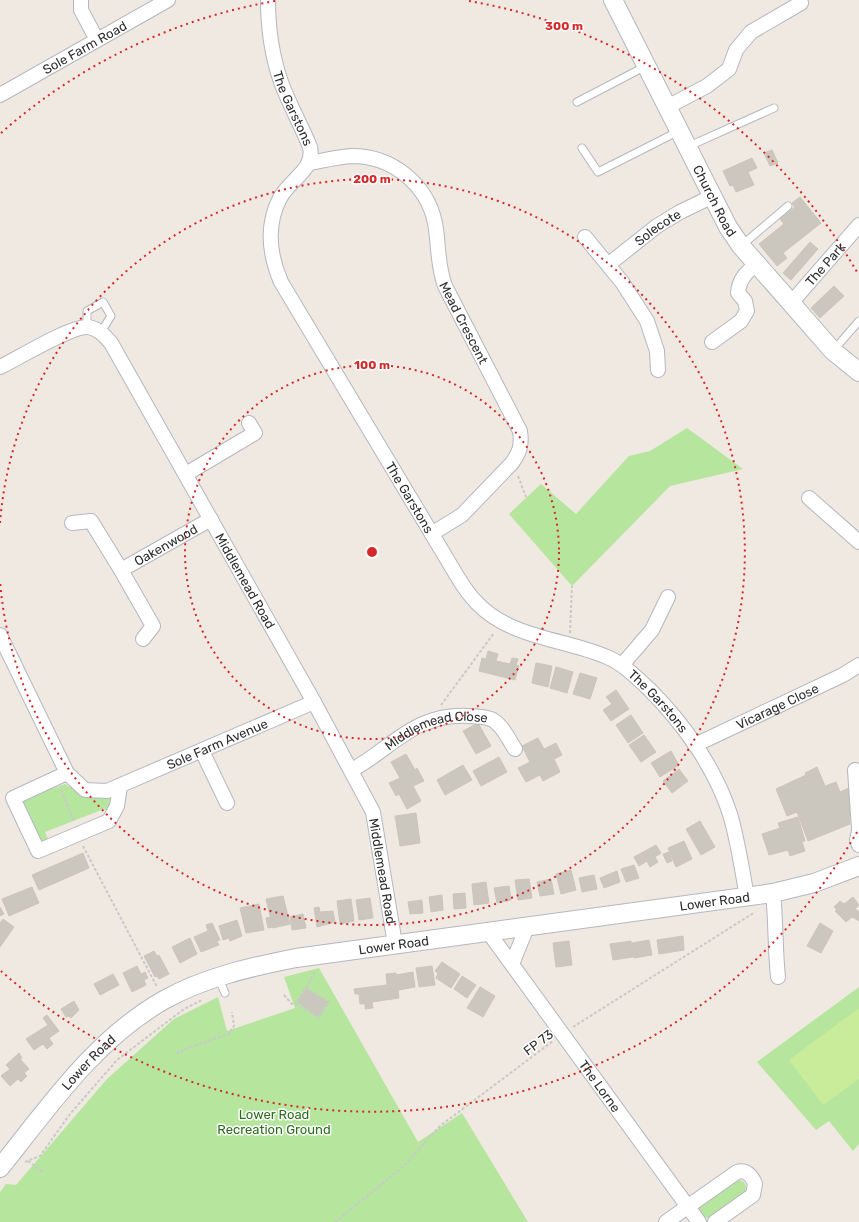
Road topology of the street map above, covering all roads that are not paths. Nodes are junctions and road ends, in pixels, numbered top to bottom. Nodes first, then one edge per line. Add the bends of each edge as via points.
1 (82, 0) edge
2 (168, 0) edge
3 (268, 0) edge
4 (618, 2) edge
5 (801, 3) dead end
6 (97, 40) junction
7 (646, 66) junction
8 (0, 95) edge
9 (577, 102) dead end
10 (667, 107) junction
11 (774, 108) dead end
12 (683, 139) junction
13 (582, 148) dead end
14 (310, 163) junction
15 (711, 197) junction
16 (788, 206) dead end
17 (859, 225) edge
18 (585, 237) dead end
19 (741, 246) junction
20 (609, 264) junction
21 (756, 264) junction
22 (791, 303) junction
23 (859, 321) edge
24 (87, 327) junction
25 (101, 332) junction
26 (712, 342) dead end
27 (833, 351) junction
28 (0, 367) edge
29 (658, 370) dead end
30 (859, 372) edge
31 (250, 423) dead end
32 (186, 474) junction
33 (809, 498) dead end
34 (211, 518) junction
35 (72, 523) dead end
36 (433, 533) junction
37 (859, 542) edge
38 (122, 570) junction
39 (668, 597) dead end
40 (0, 635) edge
41 (143, 639) dead end
42 (622, 665) junction
43 (859, 665) edge
44 (314, 702) junction
45 (695, 745) junction
46 (515, 749) dead end
47 (202, 751) junction
48 (352, 770) junction
49 (855, 770) dead end
50 (62, 775) junction
51 (120, 786) junction
52 (226, 803) dead end
53 (859, 830) edge
54 (859, 845) edge
55 (859, 866) edge
56 (760, 895) junction
57 (527, 927) junction
58 (489, 933) junction
59 (395, 944) junction
60 (512, 964) junction
61 (778, 977) dead end
62 (0, 1168) edge
63 (688, 1207) junction
64 (666, 1222) edge
65 (698, 1222) edge
66 (715, 1222) edge

1 - 6 street via 81,10
2 - 6 street, Sole Farm Road
3 - 14 street, The Garstons via 274,59 310,147
4 - 7 street, Church Road
5 - 10 street via 751,32 736,50 729,69 707,86
6 - 8 street, Sole Farm Road
7 - 9 lane
7 - 10 street, Church Road
10 - 12 street, Church Road
11 - 12 lane
12 - 13 lane via 598,172
12 - 15 street, Church Road
14 - 36 street, The Garstons via 281,197 274,214 270,231 274,266 281,282
14 - 36 street, Mead Crescent via 352,156 384,162 399,169 423,193 435,224 438,264 445,286 520,431 522,443 513,462 462,515
15 - 19 street, Church Road
15 - 20 street, Solecote via 657,226
16 - 19 lane
17 - 22 street, The Park
18 - 20 street
19 - 21 street, Church Road
20 - 29 street via 647,321 657,351
21 - 22 street, Church Road
21 - 26 street via 738,284 738,293 745,301 747,311 741,321
22 - 27 street, Church Road
23 - 27 lane
24 - 25 street
24 - 25 lane via 87,310 104,302 110,316
24 - 28 street via 71,330
25 - 32 street, Middlemead Road via 111,343
27 - 30 street, Church Road
31 - 32 street via 255,433
32 - 34 street, Middlemead Road
33 - 37 street
34 - 38 street, Oakenwood
34 - 44 street, Middlemead Road
35 - 38 street, Oakenwood via 91,521
36 - 42 street, The Garstons via 468,594 502,622 570,644
38 - 41 street, Oakenwood via 152,626
39 - 42 street via 652,630
40 - 50 street, Sole Farm Avenue
42 - 45 street, The Garstons via 669,710
43 - 45 street, Vicarage Close
44 - 47 street, Sole Farm Avenue
44 - 48 street, Middlemead Road
45 - 56 street, The Garstons via 723,795
46 - 48 street, Middlemead Close via 494,721 484,717 457,716 434,720 401,735
47 - 51 street, Sole Farm Avenue
47 - 52 street
48 - 59 street, Middlemead Road via 373,812
49 - 53 street
50 - 51 street, Sole Farm Avenue via 85,790 106,791
50 - 51 street via 13,798 38,851 109,821 117,806
53 - 54 street
55 - 56 street, Lower Road via 814,883
56 - 57 street, Lower Road
56 - 61 street, The Garstons via 777,930
57 - 58 street, Lower Road
57 - 60 street
58 - 59 street, Lower Road
58 - 60 street, The Lorne
59 - 62 street, Lower Road via 251,967 222,986 164,1000 143,1013 91,1057
60 - 63 street, The Lorne
63 - 64 street
63 - 65 street, The Lorne
63 - 66 street via 737,1172 749,1174 755,1184 752,1195

